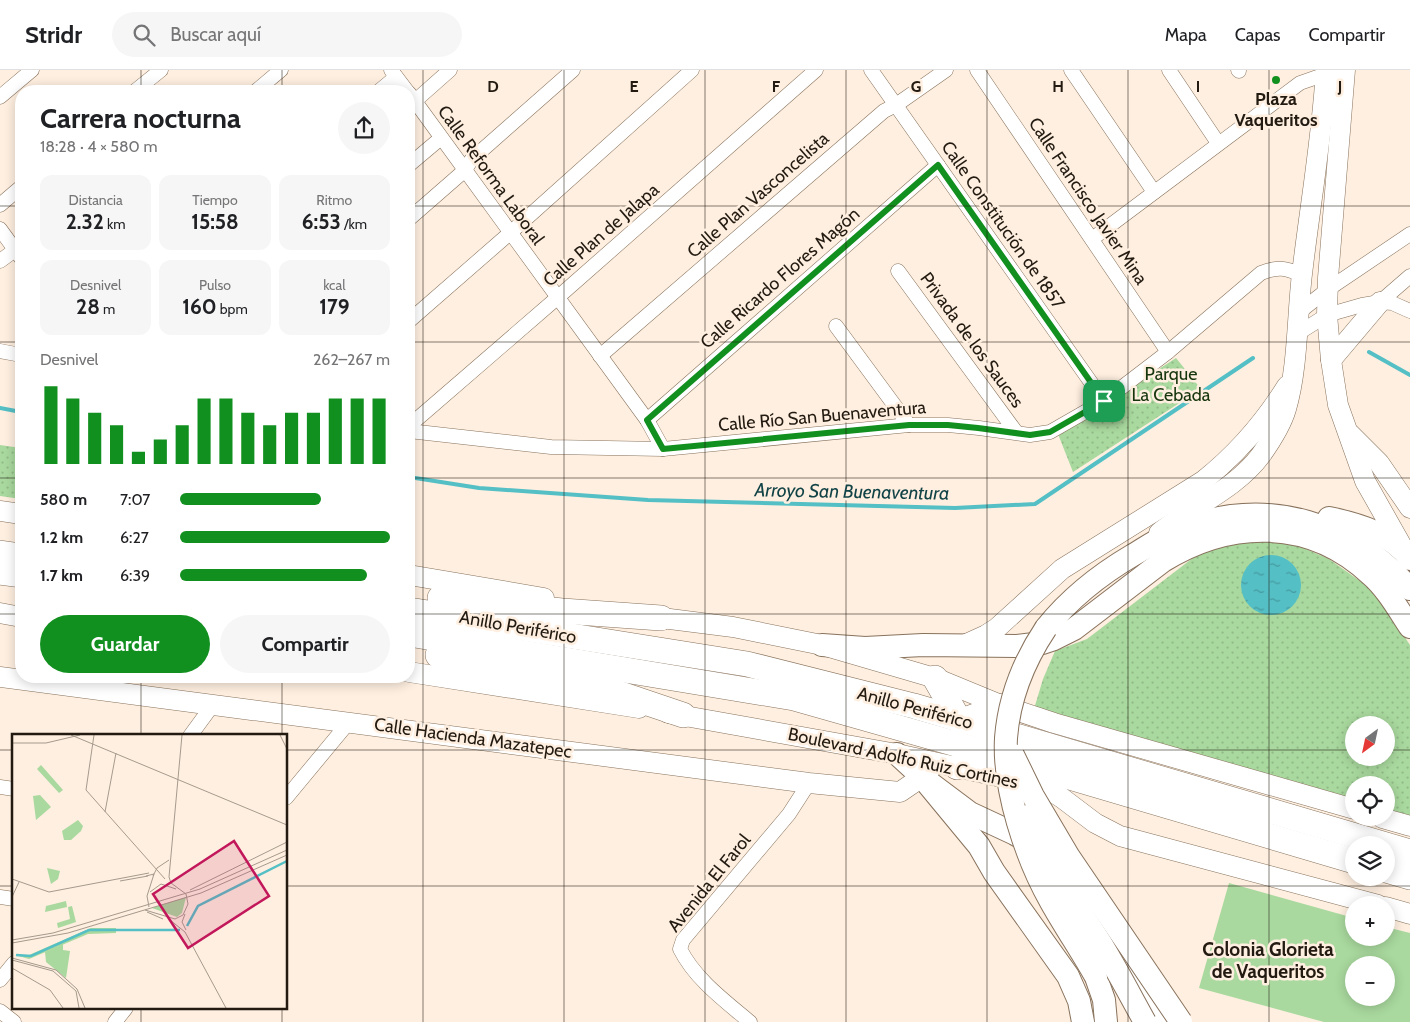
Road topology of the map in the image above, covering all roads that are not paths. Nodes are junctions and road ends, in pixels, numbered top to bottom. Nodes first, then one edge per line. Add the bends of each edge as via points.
1 (32, 70) edge
2 (160, 70) edge
3 (281, 70) edge
4 (450, 70) edge
5 (573, 70) edge
6 (692, 70) edge
7 (816, 70) edge
8 (871, 70) edge
9 (946, 70) edge
10 (977, 70) edge
11 (1071, 70) edge
12 (1169, 70) edge
13 (1330, 71) edge
14 (393, 73) edge
15 (142, 85) edge
16 (263, 85) edge
17 (384, 85) edge
18 (402, 85) edge
19 (415, 92) edge
20 (0, 97) edge
21 (415, 102) edge
22 (896, 105) junction
23 (441, 138) junction
24 (1218, 143) junction
25 (415, 160) edge
26 (938, 165) junction
27 (464, 171) junction
28 (15, 192) edge
29 (1154, 192) junction
30 (0, 205) edge
31 (415, 215) edge
32 (0, 229) edge
33 (510, 234) junction
34 (1410, 234) edge
35 (1092, 239) junction
36 (15, 250) edge
37 (15, 255) edge
38 (0, 261) edge
39 (898, 271) dead end
40 (1302, 276) junction
41 (1410, 276) edge
42 (1327, 290) junction
43 (557, 298) junction
44 (1380, 302) junction
45 (1410, 311) edge
46 (1298, 313) junction
47 (1328, 315) junction
48 (415, 316) edge
49 (836, 326) dead end
50 (1296, 334) junction
51 (0, 351) edge
52 (1168, 352) junction
53 (15, 354) edge
54 (600, 356) junction
55 (1331, 360) junction
56 (1292, 378) junction
57 (1104, 401) junction
58 (647, 420) junction
59 (415, 421) edge
60 (909, 425) junction
61 (1346, 431) junction
62 (415, 432) edge
63 (1016, 432) junction
64 (663, 449) junction
65 (1410, 508) edge
66 (0, 511) edge
67 (15, 513) edge
68 (1281, 516) junction
69 (0, 553) edge
70 (15, 555) edge
71 (1408, 556) edge
72 (1126, 559) junction
73 (0, 572) edge
74 (15, 574) edge
75 (415, 576) edge
76 (1410, 589) edge
77 (415, 596) edge
78 (415, 611) edge
79 (0, 613) edge
80 (15, 616) edge
81 (661, 618) junction
82 (1410, 627) edge
83 (415, 635) edge
84 (822, 645) junction
85 (963, 646) junction
86 (415, 649) edge
87 (415, 673) edge
88 (0, 677) edge
89 (935, 678) junction
90 (15, 679) edge
91 (44, 683) edge
92 (212, 706) junction
93 (1002, 706) junction
94 (684, 715) junction
95 (960, 720) junction
96 (349, 722) junction
97 (191, 734) edge
98 (1001, 748) junction
99 (897, 754) joint
100 (938, 769) junction
101 (1019, 778) junction
102 (809, 783) junction
103 (288, 796) edge
104 (1345, 806) edge
105 (1395, 822) edge
106 (1410, 826) edge
107 (1410, 852) edge
108 (1345, 858) edge
109 (1395, 873) edge
110 (1410, 877) edge
111 (1345, 896) edge
112 (1395, 910) edge
113 (1410, 914) edge
114 (12, 965) edge
115 (0, 980) edge
116 (125, 1010) edge
117 (0, 1011) edge
118 (14, 1022) edge
119 (116, 1022) edge
120 (750, 1022) edge
121 (1083, 1022) edge
122 (1106, 1022) edge
123 (1145, 1022) edge
124 (1162, 1022) edge
125 (1181, 1022) edge

1 - 20 street
2 - 15 street
3 - 16 street
4 - 19 street
5 - 27 street via 472,159
6 - 33 street
7 - 43 street, Calle Plan de Jalapa
8 - 22 street, Calle Constitución de 1857
9 - 22 street, Calle Plan Vasconcelista
10 - 35 street, Calle Francisco Javier Mina
11 - 29 street
12 - 24 street
13 - 24 street via 1300,83
13 - 40 main road
13 - 42 main road
14 - 17 street
14 - 18 street, Calle Reforma Laboral
21 - 23 street, Calle Reforma Laboral
22 - 26 street, Calle Constitución de 1857
22 - 54 street, Calle Plan Vasconcelista via 884,111
23 - 25 street
23 - 27 street, Calle Reforma Laboral
24 - 29 street
26 - 57 street, Calle Constitución de 1857
26 - 58 street, Calle Ricardo Flores Magón
27 - 31 street
27 - 33 street, Calle Reforma Laboral
28 - 30 street
29 - 35 street
32 - 36 street
33 - 43 street, Calle Reforma Laboral
33 - 48 street
34 - 42 street
35 - 52 street, Calle Francisco Javier Mina
37 - 38 street
39 - 63 street, Privada de los Sauces
40 - 46 main road
40 - 52 street, Calle Río San Buenaventura via 1289,269 1273,268 1261,273
41 - 44 street
42 - 46 street
42 - 47 main road
43 - 54 street, Calle Reforma Laboral
43 - 59 street, Calle Plan de Jalapa
44 - 45 street via 1398,304
44 - 47 street
44 - 55 main road
46 - 50 main road
47 - 50 street
47 - 55 main road
49 - 60 street
50 - 56 main road
51 - 53 street
52 - 57 street, Calle Río San Buenaventura
54 - 58 street, Calle Reforma Laboral
55 - 61 main road
56 - 72 main road via 1280,425 1247,472
56 - 85 main road via 1254,432 1217,470 1062,569 997,628
57 - 63 street, Calle Río San Buenaventura via 1050,432 1030,435
58 - 64 street, Calle Reforma Laboral
60 - 63 street, Calle Río San Buenaventura via 948,425
60 - 64 street, Calle Río San Buenaventura
61 - 65 main road via 1379,463
61 - 71 main road via 1365,481
62 - 64 street, Calle Río San Buenaventura via 551,447
66 - 67 main road
68 - 71 main road via 1328,518 1360,526 1385,537
68 - 72 main road via 1237,516 1206,521 1168,534
68 - 76 main road via 1325,526 1352,540 1388,566
69 - 70 highway
72 - 98 main road, bridge via 1085,587 1058,613 1038,639 1019,680
73 - 74 highway
75 - 81 main road
77 - 81 highway
78 - 95 highway, Anillo Periférico via 748,664
79 - 80 main road
81 - 84 main road via 733,627
82 - 85 main road via 1381,586 1349,557 1305,536 1259,530 1218,536 1176,552 1074,629 1054,639 1017,646
83 - 98 highway, Anillo Periférico via 794,698
84 - 85 main road via 865,648
84 - 89 main road
86 - 94 highway via 609,690
87 - 94 main road, Boulevard Adolfo Ruiz Cortines
88 - 90 main road, Calle Hacienda Mazatepec
89 - 93 main road
89 - 95 highway
91 - 92 main road, Calle Hacienda Mazatepec
92 - 96 main road, Calle Hacienda Mazatepec
92 - 97 street
93 - 95 highway
93 - 104 main road
94 - 99 main road, Boulevard Adolfo Ruiz Cortines
95 - 107 highway, Anillo Periférico
96 - 102 main road, Calle Hacienda Mazatepec
96 - 103 street
98 - 100 highway
98 - 101 highway
98 - 108 highway, Anillo Periférico
98 - 122 main road, bridge via 1007,757 1012,794 1027,849 1051,902 1096,977 1104,1000
99 - 100 main road
100 - 101 main road, Boulevard Adolfo Ruiz Cortines
100 - 102 main road, Calle Hacienda Mazatepec via 900,792
100 - 121 main road via 994,872 1068,976 1079,1001
100 - 124 main road via 958,805 1031,843 1056,863
101 - 111 main road, Boulevard Adolfo Ruiz Cortines via 1051,791 1095,823 1120,836
101 - 123 main road, bridge via 1052,866 1116,967
101 - 125 main road, bridge
102 - 120 street, Avenida El Farol via 789,814 683,940 680,949 686,961 716,993
105 - 106 main road
109 - 110 highway
112 - 113 main road
114 - 115 street
116 - 119 street
117 - 118 street

